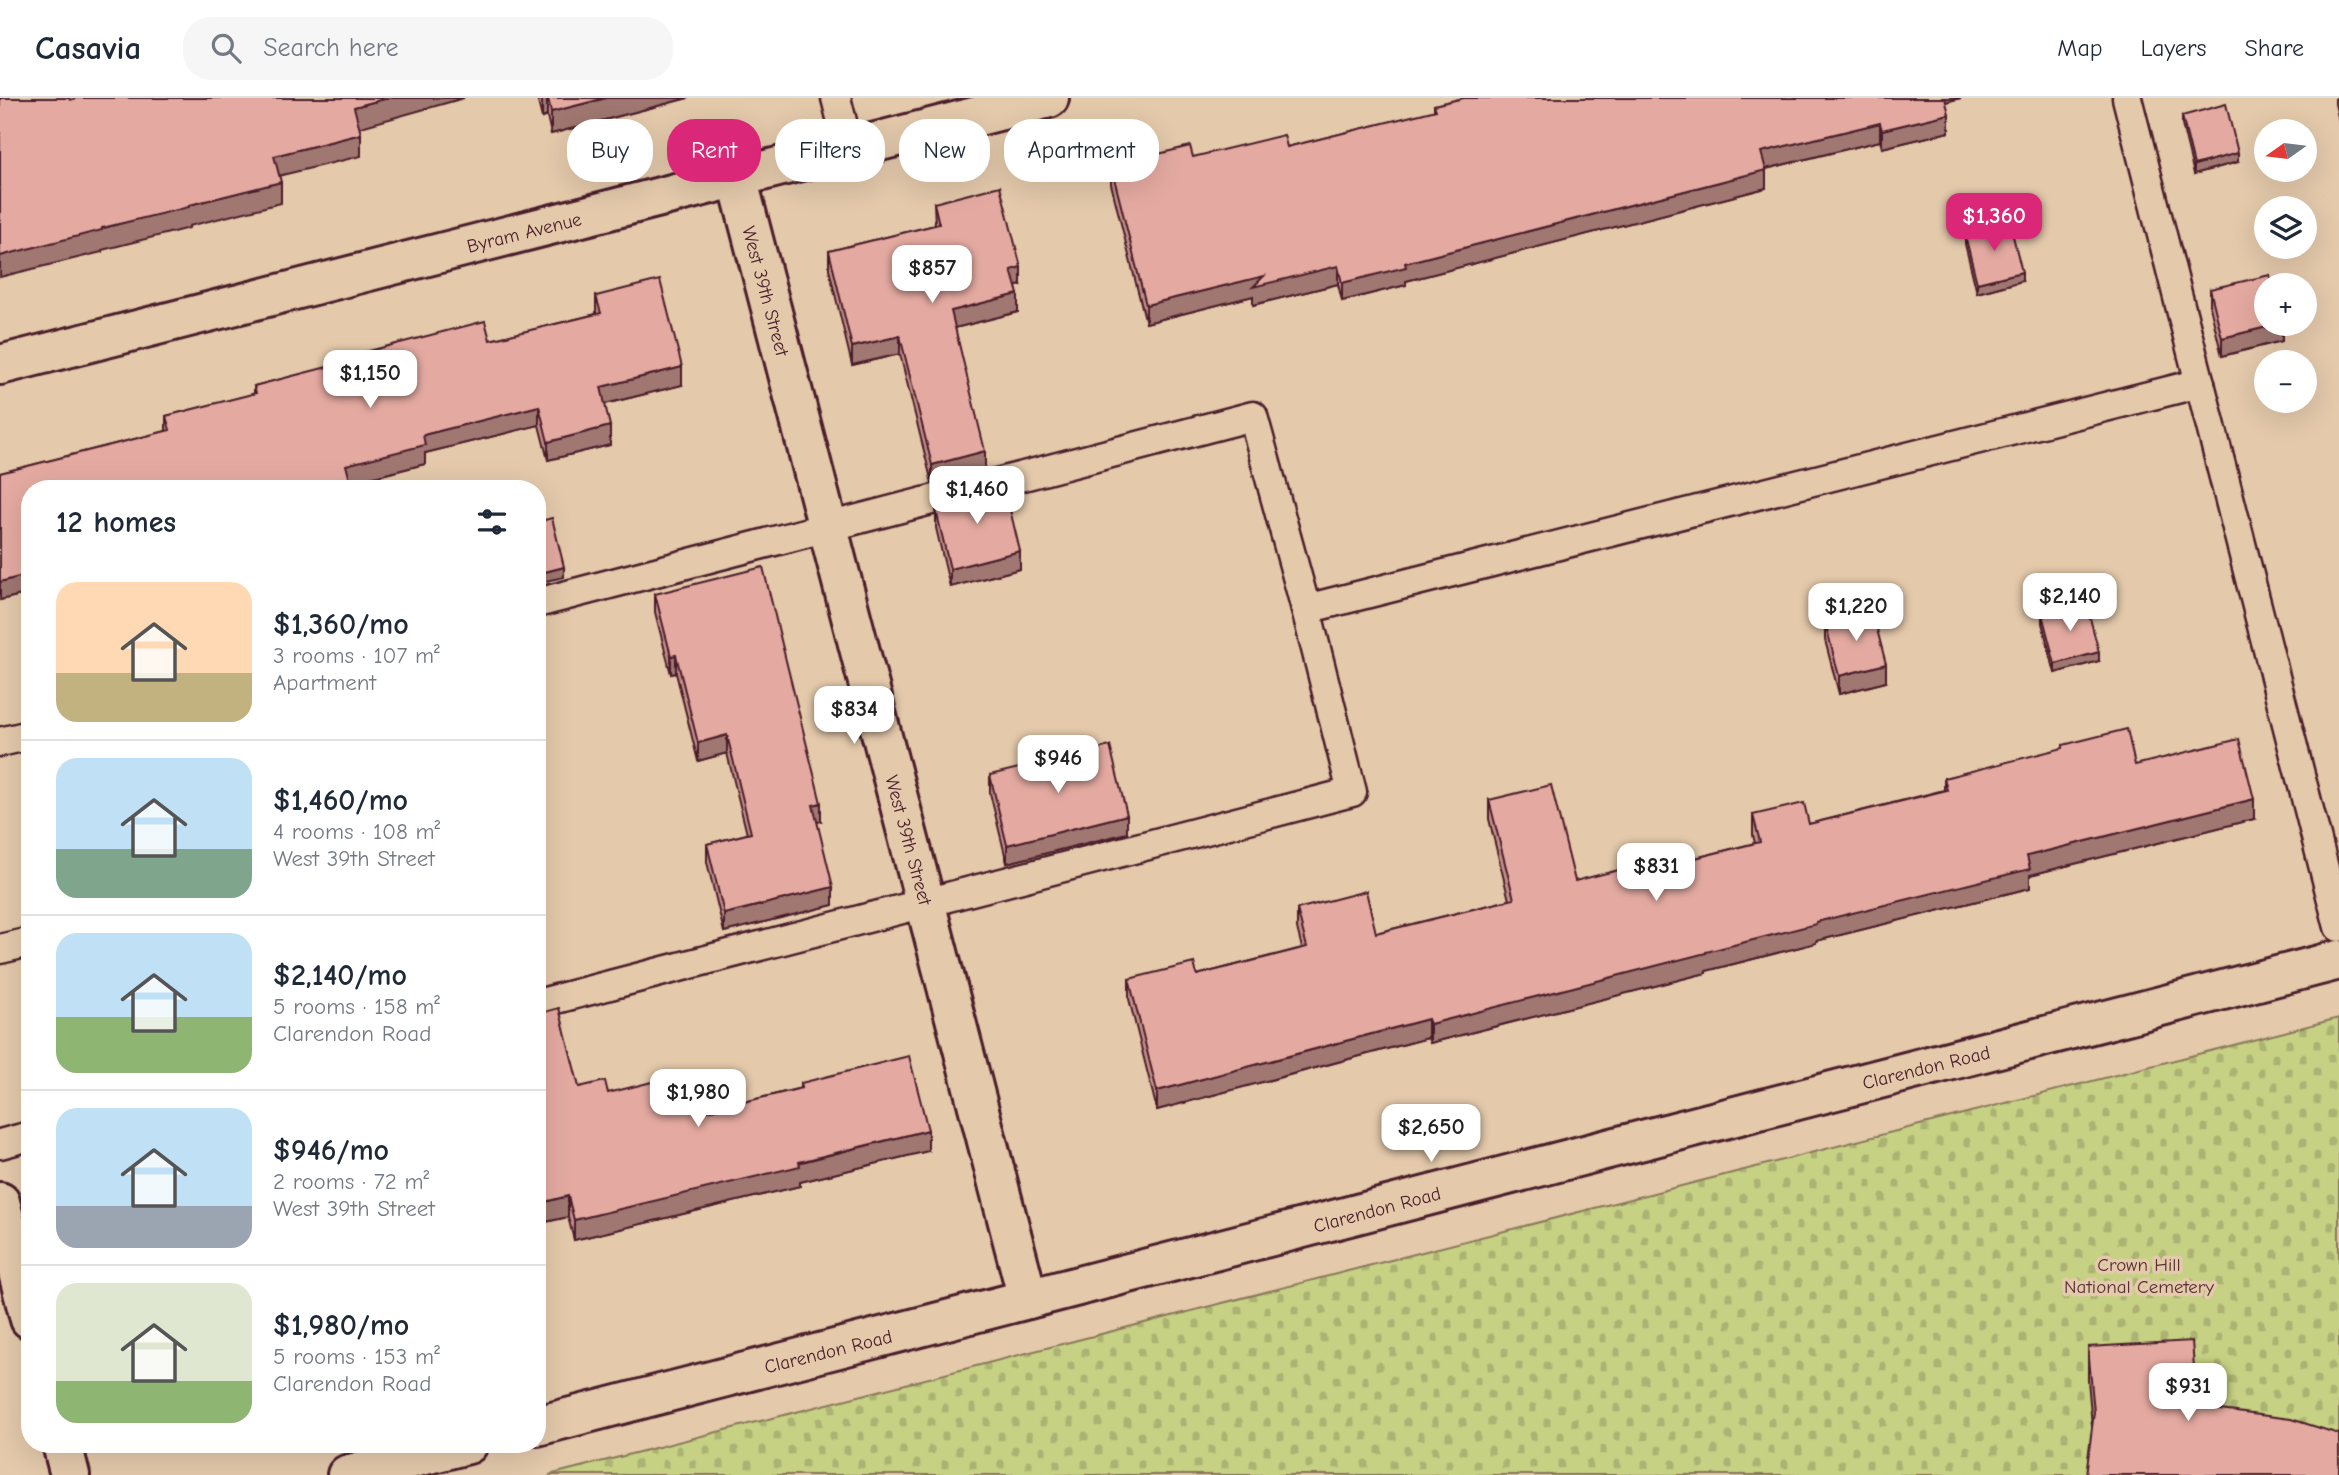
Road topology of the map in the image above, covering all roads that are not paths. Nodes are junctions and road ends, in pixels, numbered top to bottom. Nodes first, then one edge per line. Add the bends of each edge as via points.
1 (836, 98) edge
2 (1049, 98) edge
3 (2127, 98) edge
4 (841, 119) edge
5 (885, 140) edge
6 (717, 182) edge
7 (738, 182) edge
8 (0, 365) edge
9 (2200, 383) junction
10 (828, 528) junction
11 (546, 601) edge
12 (1306, 609) junction
13 (21, 736) edge
14 (0, 742) edge
15 (925, 903) junction
16 (2339, 927) edge
17 (21, 944) edge
18 (0, 949) edge
19 (2339, 960) edge
20 (546, 1002) edge
21 (21, 1138) edge
22 (0, 1144) edge
23 (0, 1202) edge
24 (21, 1284) edge
25 (1028, 1299) junction
26 (546, 1424) edge
27 (63, 1453) edge
28 (433, 1453) edge
29 (69, 1475) edge
30 (347, 1475) edge

1 - 4 lane
2 - 5 street, Byram Avenue
3 - 9 lane
6 - 8 street, Byram Avenue
7 - 10 street, West 39th Street
9 - 12 lane
9 - 16 lane
10 - 11 lane
10 - 12 lane via 1253,416
10 - 15 street, West 39th Street
12 - 15 lane via 1352,792
13 - 14 lane
15 - 20 lane
15 - 25 street, West 39th Street
17 - 18 lane
19 - 25 street, Clarendon Road
21 - 22 lane
23 - 24 street
25 - 26 street, Clarendon Road
27 - 29 street
28 - 30 street

